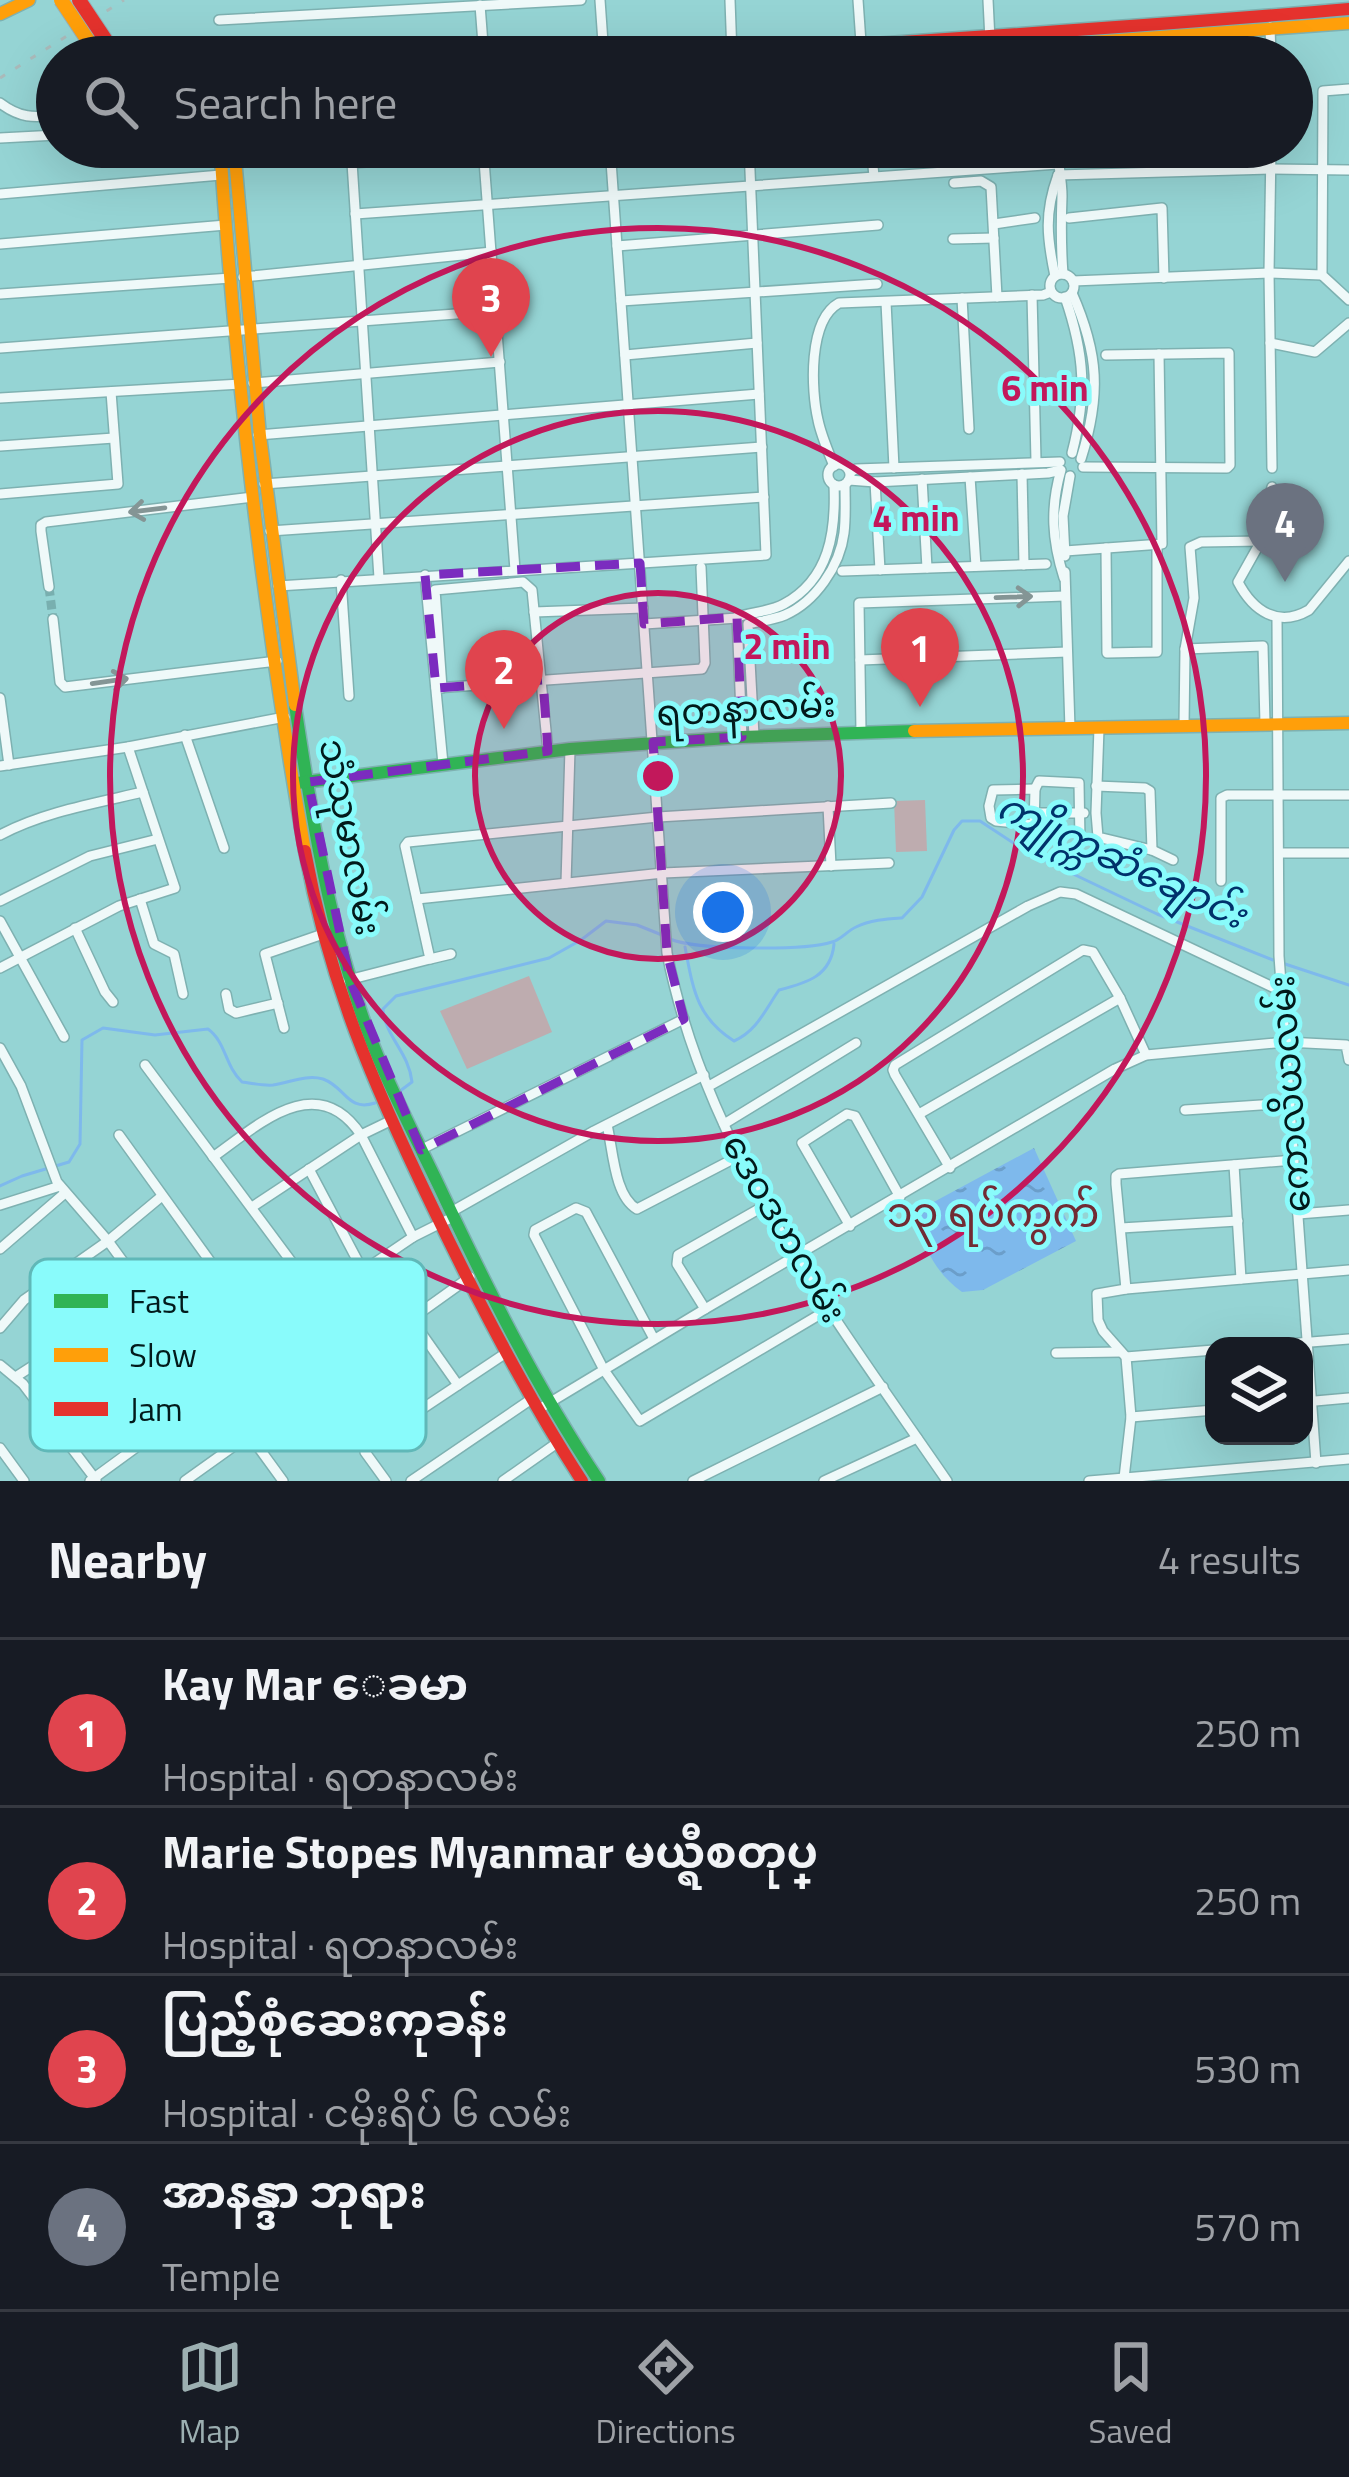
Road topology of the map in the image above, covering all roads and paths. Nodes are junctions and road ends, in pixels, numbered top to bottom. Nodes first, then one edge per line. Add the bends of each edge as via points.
1 (29, 0) edge
2 (61, 0) edge
3 (79, 0) edge
4 (581, 0) edge
5 (600, 0) edge
6 (730, 0) edge
7 (858, 0) edge
8 (988, 0) edge
9 (1246, 0) edge
10 (480, 3) edge
11 (1326, 6) edge
12 (1349, 9) edge
13 (0, 14) edge
14 (219, 20) dead end
15 (1270, 22) junction
16 (1349, 23) edge
17 (1249, 24) junction
18 (1138, 33) junction
19 (991, 34) junction
20 (85, 36) edge
21 (103, 36) edge
22 (482, 36) edge
23 (603, 36) edge
24 (735, 36) edge
25 (861, 36) edge
26 (976, 36) edge
27 (1004, 36) edge
28 (1115, 36) edge
29 (1138, 36) edge
30 (1270, 36) edge
31 (1349, 88) edge
32 (0, 103) edge
33 (36, 117) edge
34 (36, 136) edge
35 (0, 138) edge
36 (221, 168) edge
37 (234, 168) edge
38 (352, 168) edge
39 (485, 168) edge
40 (611, 168) edge
41 (750, 168) edge
42 (873, 168) edge
43 (990, 168) edge
44 (1022, 168) edge
45 (1271, 169) junction
46 (1058, 170) junction
47 (1322, 170) junction
48 (1349, 170) edge
49 (221, 175) junction
50 (874, 176) junction
51 (954, 183) dead end
52 (751, 184) junction
53 (0, 194) edge
54 (613, 194) junction
55 (488, 204) junction
56 (356, 214) junction
57 (1035, 218) dead end
58 (1069, 218) dead end
59 (994, 224) junction
60 (878, 225) dead end
61 (226, 226) junction
62 (753, 235) junction
63 (994, 238) junction
64 (953, 239) dead end
65 (0, 244) edge
66 (617, 246) junction
67 (492, 253) junction
68 (359, 265) junction
69 (1269, 273) junction
70 (1322, 275) junction
71 (237, 277) junction
72 (1164, 278) junction
73 (877, 284) dead end
74 (1066, 284) junction
75 (756, 292) junction
76 (0, 295) edge
77 (1033, 295) junction
78 (997, 297) junction
79 (962, 298) junction
80 (1349, 300) edge
81 (621, 301) junction
82 (886, 302) junction
83 (496, 311) junction
84 (362, 322) junction
85 (1349, 322) edge
86 (242, 330) junction
87 (1270, 343) junction
88 (758, 344) junction
89 (0, 348) edge
90 (1159, 354) junction
91 (625, 355) junction
92 (1106, 356) dead end
93 (500, 362) junction
94 (366, 374) junction
95 (247, 384) junction
96 (111, 392) junction
97 (759, 394) junction
98 (0, 398) edge
99 (628, 405) junction
100 (504, 414) junction
101 (369, 425) junction
102 (969, 429) dead end
103 (258, 435) junction
104 (114, 438) junction
105 (0, 446) edge
106 (762, 447) junction
107 (632, 457) junction
108 (1079, 460) junction
109 (1036, 461) junction
110 (508, 466) junction
111 (834, 466) junction
112 (1160, 467) junction
113 (894, 468) junction
114 (1064, 469) junction
115 (1272, 469) dead end
116 (1022, 474) junction
117 (373, 476) junction
118 (970, 477) junction
119 (922, 479) junction
120 (844, 480) junction
121 (875, 482) junction
122 (1272, 487) dead end
123 (258, 490) junction
124 (0, 494) edge
125 (764, 497) junction
126 (636, 506) junction
127 (511, 514) junction
128 (376, 524) junction
129 (270, 531) junction
130 (1261, 541) junction
131 (1160, 545) junction
132 (1106, 548) junction
133 (1065, 550) junction
134 (1349, 561) edge
135 (640, 563) junction
136 (1046, 564) dead end
137 (1024, 565) junction
138 (976, 566) junction
139 (701, 567) dead end
140 (927, 568) junction
141 (515, 570) junction
142 (880, 570) junction
143 (842, 571) dead end
144 (425, 575) junction
145 (379, 578) junction
146 (1064, 578) junction
147 (341, 580) junction
148 (1334, 580) junction
149 (1349, 581) edge
150 (278, 586) junction
151 (49, 587) tunnel mouth
152 (1065, 596) junction
153 (643, 608) junction
154 (534, 612) junction
155 (737, 617) junction
156 (1276, 618) junction
157 (53, 619) tunnel mouth
158 (705, 620) junction
159 (644, 624) junction
160 (748, 624) junction
161 (1185, 649) junction
162 (1067, 652) junction
163 (860, 660) junction
164 (277, 661) junction
165 (648, 673) junction
166 (543, 680) junction
167 (439, 688) junction
168 (349, 696) dead end
169 (0, 698) edge
170 (285, 717) junction
171 (1349, 722) edge
172 (1272, 724) junction
173 (1184, 727) junction
174 (1099, 728) junction
175 (1070, 729) junction
176 (861, 732) junction
177 (184, 735) junction
178 (748, 736) junction
179 (653, 742) junction
180 (128, 747) junction
181 (570, 749) junction
182 (548, 752) junction
183 (443, 764) junction
184 (5, 765) edge
185 (300, 783) junction
186 (1096, 786) junction
187 (1035, 789) junction
188 (143, 792) junction
189 (1279, 795) junction
190 (1349, 795) edge
191 (891, 803) dead end
192 (828, 806) junction
193 (1035, 813) junction
194 (1081, 813) junction
195 (1096, 813) junction
196 (658, 817) junction
197 (1034, 825) junction
198 (567, 826) junction
199 (0, 836) edge
200 (158, 839) junction
201 (1080, 841) dead end
202 (1033, 842) dead end
203 (224, 848) dead end
204 (1153, 850) junction
205 (1279, 853) junction
206 (1349, 853) edge
207 (1173, 860) dead end
208 (889, 863) dead end
209 (831, 866) junction
210 (663, 873) junction
211 (1221, 881) dead end
212 (566, 883) junction
213 (140, 899) junction
214 (418, 899) junction
215 (0, 901) edge
216 (0, 921) edge
217 (75, 928) junction
218 (323, 934) junction
219 (452, 954) dead end
220 (20, 957) junction
221 (430, 959) junction
222 (0, 968) edge
223 (344, 982) junction
224 (1281, 984) junction
225 (183, 994) dead end
226 (226, 994) dead end
227 (1120, 998) junction
228 (113, 1002) dead end
229 (278, 1003) junction
230 (684, 1019) junction
231 (284, 1028) dead end
232 (64, 1037) dead end
233 (1286, 1042) junction
234 (856, 1043) dead end
235 (0, 1048) edge
236 (1146, 1055) junction
237 (1349, 1060) edge
238 (145, 1065) dead end
239 (707, 1081) junction
240 (1290, 1103) junction
241 (1185, 1110) dead end
242 (919, 1114) junction
243 (394, 1115) junction
244 (607, 1124) junction
245 (724, 1124) junction
246 (119, 1135) dead end
247 (361, 1135) junction
248 (415, 1153) junction
249 (739, 1156) junction
250 (213, 1157) junction
251 (1294, 1160) junction
252 (1234, 1166) junction
253 (950, 1168) junction
254 (309, 1169) junction
255 (61, 1187) junction
256 (162, 1196) junction
257 (900, 1197) junction
258 (0, 1205) edge
259 (766, 1205) junction
260 (252, 1208) junction
261 (1349, 1210) edge
262 (1298, 1214) junction
263 (448, 1217) junction
264 (1238, 1221) junction
265 (850, 1226) junction
266 (1121, 1228) junction
267 (413, 1237) junction
268 (108, 1241) junction
269 (0, 1249) edge
270 (795, 1257) junction
271 (82, 1259) edge
272 (121, 1259) edge
273 (208, 1259) edge
274 (290, 1259) edge
275 (357, 1259) edge
276 (381, 1259) edge
277 (1349, 1270) edge
278 (1302, 1274) junction
279 (473, 1275) junction
280 (1241, 1279) junction
281 (1126, 1289) junction
282 (30, 1296) edge
283 (426, 1307) edge
284 (705, 1309) junction
285 (829, 1309) junction
286 (0, 1328) edge
287 (1307, 1337) edge
288 (1349, 1339) edge
289 (426, 1340) edge
290 (654, 1340) junction
291 (1313, 1342) edge
292 (1205, 1350) edge
293 (511, 1351) junction
294 (1056, 1353) dead end
295 (1124, 1355) junction
296 (0, 1364) edge
297 (30, 1367) edge
298 (604, 1370) junction
299 (16, 1376) junction
300 (458, 1385) junction
301 (883, 1387) junction
302 (30, 1395) edge
303 (1349, 1398) edge
304 (539, 1401) junction
305 (1313, 1402) edge
306 (426, 1406) edge
307 (1205, 1411) edge
308 (1132, 1417) junction
309 (917, 1438) junction
310 (1313, 1440) edge
311 (556, 1443) junction
312 (0, 1448) edge
313 (72, 1451) edge
314 (133, 1451) edge
315 (229, 1451) edge
316 (260, 1451) edge
317 (365, 1451) edge
318 (1349, 1459) edge
319 (1316, 1462) junction
320 (1124, 1478) junction
321 (193, 1479) edge
322 (94, 1480) edge
323 (24, 1481) edge
324 (283, 1481) edge
325 (386, 1481) edge
326 (411, 1481) edge
327 (502, 1481) edge
328 (582, 1481) edge
329 (599, 1481) edge
330 (693, 1481) edge
331 (824, 1481) edge
332 (946, 1481) edge
333 (1094, 1481) edge

1 - 13 main road
2 - 20 main road, bridge
3 - 21 main road, bridge
4 - 10 street
5 - 23 street
6 - 24 street
7 - 25 street
8 - 19 street
9 - 17 street
10 - 14 street
10 - 22 street
11 - 12 main road
11 - 15 main road
15 - 16 main road
15 - 17 main road
15 - 30 street
17 - 18 main road
18 - 28 main road
18 - 29 street
19 - 26 main road
19 - 27 main road
31 - 47 street via 1323,91
32 - 33 street
34 - 35 street
36 - 49 main road, သံသုမာလမ်း
37 - 71 main road, သံသုမာလမ်း
38 - 56 street
39 - 55 street
40 - 54 street, ဒေဝဒဟလမ်း
41 - 52 street
42 - 50 street
43 - 50 street
44 - 46 street
45 - 46 street
45 - 47 street
45 - 69 street
46 - 74 street
47 - 48 street
47 - 70 street
49 - 53 street
49 - 61 main road, သံသုမာလမ်း
50 - 52 street
51 - 59 street via 991,187
52 - 54 street
52 - 62 street
54 - 55 street
54 - 66 street, ဒေဝဒဟလမ်း
55 - 56 street
55 - 67 street
56 - 68 street
57 - 59 street
58 - 72 street via 1162,208
59 - 63 street
60 - 62 street
61 - 65 street
61 - 71 main road, သံသုမာလမ်း
62 - 66 street
62 - 75 street
63 - 64 street
63 - 78 street
66 - 81 street, ဒေဝဒဟလမ်း
67 - 68 street
67 - 83 street
68 - 71 street
68 - 84 street
69 - 70 street
69 - 72 street
69 - 87 street
70 - 80 street
71 - 76 street
71 - 86 main road, သံသုမာလမ်း
72 - 74 street
73 - 75 street
74 - 77 street via 1057,297
74 - 108 street via 1084,388
75 - 81 street
75 - 88 street
77 - 78 street
77 - 109 street
78 - 79 street
79 - 82 street
79 - 102 street
81 - 91 street, ဒေဝဒဟလမ်း
82 - 111 street via 839,303 822,322 814,391
82 - 113 street
83 - 84 street
83 - 93 street
84 - 86 street
84 - 94 street
85 - 87 street via 1316,352
86 - 89 street
86 - 95 main road, သံသုမာလမ်း
87 - 115 street
88 - 91 street
88 - 97 street
90 - 92 street
90 - 112 street
90 - 112 street via 1229,355 1229,467
91 - 99 street, ဒေဝဒဟလမ်း
93 - 94 street
93 - 100 street
94 - 95 street
94 - 101 street
95 - 96 street
95 - 103 main road, သံသုမာလမ်း
95 - 123 main road, သံသုမာလမ်း
96 - 98 street
96 - 104 street
97 - 99 street
97 - 106 street
99 - 100 street
99 - 107 street, ဒေဝဒဟလမ်း
100 - 101 street
100 - 110 street
101 - 103 street
101 - 117 street
103 - 123 main road, သံသုမာလမ်း
104 - 105 street
104 - 124 street via 118,484
106 - 107 street
106 - 125 street
107 - 110 street
107 - 126 street, ဒေဝဒဟလမ်း
108 - 112 street
108 - 114 street via 1079,473
108 - 114 street via 1065,455
109 - 113 street
109 - 114 street
110 - 117 street
110 - 127 street
111 - 120 street via 842,464
111 - 120 street via 828,477
112 - 131 street
113 - 120 street
114 - 116 street
114 - 133 street
114 - 146 street via 1052,515
116 - 118 street
116 - 137 street
117 - 123 street
117 - 128 street
118 - 119 street
118 - 138 street
119 - 121 street
119 - 140 street
120 - 121 street
120 - 155 street via 831,544 814,578 781,607
120 - 160 street via 844,535 828,576 797,609
121 - 142 street
122 - 130 street
123 - 129 main road, သံသုမာလမ်း
123 -> 151 street via 46,522
123 - 164 main road, သံသုမာလမ်း
125 - 126 street
125 - 135 street via 763,556
126 - 127 street
126 - 135 street, ဒေဝဒဟလမ်း
127 - 128 street
127 - 141 street
128 - 129 street
128 - 145 street
129 - 150 main road, သံသုမာလမ်း
130 - 156 street via 1238,582
130 - 161 street via 1190,547 1194,598
131 - 132 street
131 - 132 street via 1157,652 1107,652
132 - 133 street
133 - 146 street
134 - 148 street
135 - 141 street
135 - 153 street, ဒေဝဒဟလမ်း
136 - 137 street
137 - 138 street
138 - 140 street
139 - 158 street
140 - 142 street
141 - 144 street
142 - 143 street
144 - 145 street
144 - 167 street
145 - 147 street
146 - 152 street
147 - 150 street
147 - 168 street
148 - 149 street
148 - 156 street via 1309,610
150 - 185 main road, သံသုမာလမ်း
152 - 162 street
163 -> 152 street via 862,602
153 - 154 street
153 - 159 street, ဒေဝဒဟလမ်း
154 - 166 street
154 - 167 street via 523,581 435,590
155 - 158 street
155 - 160 street
155 - 178 street
156 - 172 street
157 -> 164 street via 65,687
158 - 159 street
158 - 165 street via 704,667
159 - 165 street, ဒေဝဒဟလမ်း
160 - 178 street
161 - 172 street via 1263,646
161 - 173 street
162 - 163 street
162 - 175 street
163 - 176 street
164 - 170 main road, သံသုမာလမ်း
165 - 166 street
165 - 179 street, ဒေဝဒဟလမ်း
166 - 167 street
166 - 182 street
167 - 183 street
169 - 184 street
170 - 177 street
170 - 185 main road, သံသုမာလမ်း
171 - 172 main road, ရတနာလမ်း
172 - 173 main road, ရတနာလမ်း
172 - 189 street, ကောလိယလမ်း
173 - 174 main road, ရတနာလမ်း
174 - 175 main road, ရတနာလမ်း
174 - 186 street
175 - 176 main road, ရတနာလမ်း
176 - 178 main road, ရတနာလမ်း
177 - 180 street
177 - 203 street
178 - 179 main road, ရတနာလမ်း
179 - 181 main road, ရတနာလမ်း
179 - 196 street, ဒေဝဒဟလမ်း
180 - 184 street
180 - 188 street
181 - 182 main road, ရတနာလမ်း
181 - 198 street
182 - 183 main road, ရတနာလမ်း
183 - 185 main road, ရတနာလမ်း
185 - 218 main road, သံသုမာလမ်း
185 - 223 main road, သံသုမာလမ်း
186 - 195 street
186 - 204 street via 1150,791
187 - 193 street
187 - 194 street via 1039,781 1079,783
187 - 197 street via 993,790 989,806 997,821
188 - 199 street
188 - 200 street
189 - 190 street
189 - 205 street, ကောလိယလမ်း
189 - 211 street via 1221,798
191 - 192 street
192 - 196 street
192 - 209 street
193 - 194 street
193 - 197 street
194 - 195 street
194 - 201 street
195 - 204 street via 1098,837
196 - 198 street
196 - 210 street, ဒေဝဒဟလမ်း
197 - 202 street
198 - 212 street
198 - 214 street via 407,843
200 - 213 street via 175,888
200 - 215 street via 90,856
204 - 207 street
205 - 206 street
205 - 224 street, ကောလိယလမ်း
208 - 209 street
209 - 210 street
210 - 212 street
210 - 230 street, ဒေဝဒဟလမ်း via 667,953
212 - 214 street
213 - 217 street
213 - 225 street via 154,944 174,955
214 - 221 street
216 - 220 street
217 - 220 street
217 - 228 street
218 - 223 main road, သံသုမာလမ်း
218 - 229 street via 265,954
219 - 221 street
220 - 222 street
220 - 232 street
221 - 223 street
223 - 243 main road, သံသုမာလမ်း
224 - 233 street, ကောလိယလမ်း
224 - 239 street via 1060,892
226 - 229 street via 236,1012
227 - 236 street
227 - 242 street
227 - 242 street via 1093,952 1083,950 895,1065
229 - 231 street
230 - 239 street, ဒေဝဒဟလမ်း
230 - 248 street
233 - 236 street
233 - 237 street via 1346,1045
233 - 240 street, ကောလိယလမ်း
234 - 245 street
235 - 255 street
236 - 253 street
238 - 250 street
239 - 244 street
239 - 245 street, ဒေဝဒဟလမ်း
240 - 241 street
240 - 251 street, ကောလိယလမ်း
242 - 253 street
243 - 247 street
243 - 248 main road, သံသုမာလမ်း
244 - 249 street via 621,1185 637,1209
244 - 263 street
245 - 249 street, ဒေဝဒဟလမ်း
246 - 256 street
247 - 250 street via 336,1110 288,1106
247 - 254 street
247 - 267 street
248 - 263 main road, သံသုမာလမ်း
249 - 259 street, ဒေဝဒဟလမ်း
250 - 260 street
251 - 252 street
251 - 262 street, ကောလိယလမ်း
252 - 264 street
252 - 266 street via 1115,1176
253 - 257 street
254 - 260 street
254 - 275 street
255 - 258 street
255 - 268 street
255 - 269 street
256 - 268 street
256 - 273 street
257 - 265 street
257 - 265 street via 848,1114 802,1143
259 - 270 street, ဒေဝဒဟလမ်း
259 - 284 street via 678,1255
260 - 274 street
261 - 262 street
262 - 278 street, ကောလိယလမ်း
263 - 267 street
263 - 279 main road, သံသုမာလမ်း
264 - 266 street
264 - 280 street
265 - 270 street
266 - 281 street
267 - 276 street
268 - 271 street
268 - 272 street
270 - 284 street
270 - 285 street, ဒေဝဒဟလမ်း
277 - 278 street
278 - 280 street
278 - 287 street, ကောလိယလမ်း
279 - 283 street
279 - 293 main road, သံသုမာလမ်း
280 - 281 street
281 - 295 street via 1096,1295 1103,1331
282 - 286 street
284 - 290 street
285 - 298 street via 640,1421
285 - 301 street, ဒေဝဒဟလမ်း
288 - 291 street
289 - 300 street
290 - 298 street
290 - 298 street via 586,1212 576,1208 538,1227 534,1235
292 - 295 street
293 - 300 street
293 - 304 main road, သံသုမာလမ်း
294 - 295 street
295 - 308 street
296 - 299 street
297 - 299 street
298 - 304 street
299 - 302 street
300 - 306 street
301 - 309 street, ဒေဝဒဟလမ်း
301 - 330 street
303 - 305 street
304 - 311 main road, သံသုမာလမ်း
304 - 326 street
304 - 329 main road, သံသုမာလမ်း
307 - 308 street
308 - 320 street
309 - 331 street
309 - 332 street, ဒေဝဒဟလမ်း
310 - 319 street, ကောလိယလမ်း
311 - 327 street
311 - 328 main road, သံသုမာလမ်း
312 - 323 street
313 - 322 street
314 - 322 street
315 - 321 street
316 - 324 street
317 - 325 street
318 - 319 street
319 - 320 street
320 - 333 street

